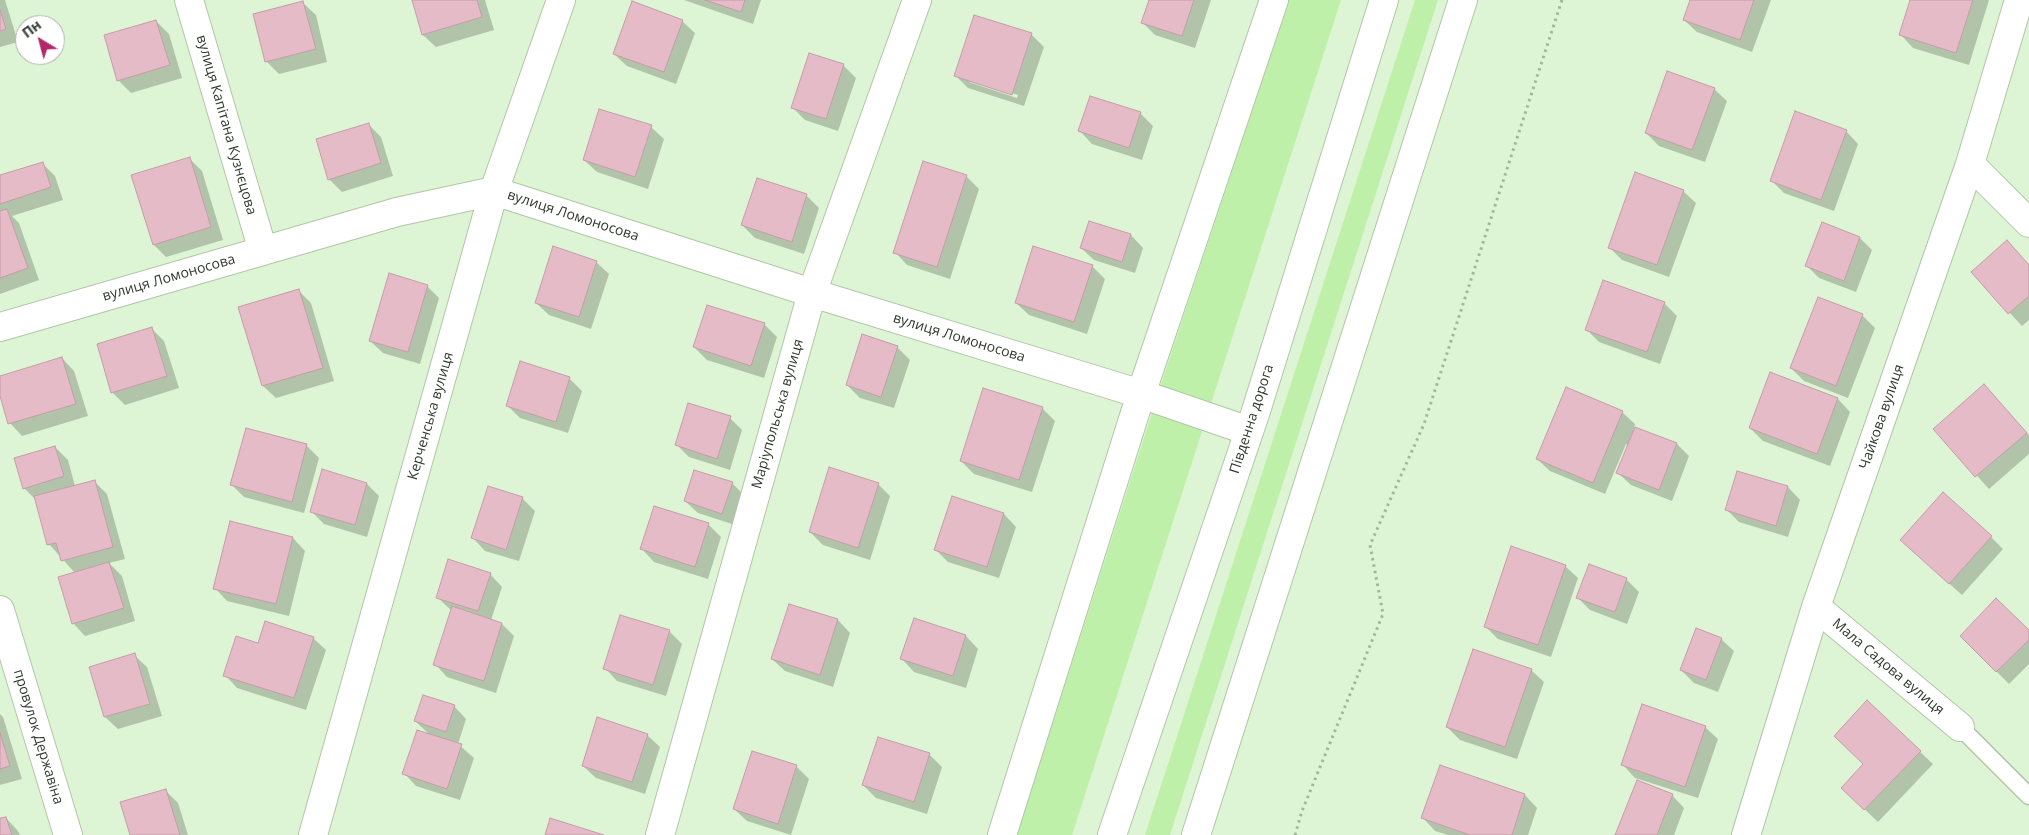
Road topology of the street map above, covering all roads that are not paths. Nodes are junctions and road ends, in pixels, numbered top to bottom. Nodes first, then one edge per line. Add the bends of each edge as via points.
1 (189, 0) edge
2 (561, 0) edge
3 (917, 0) edge
4 (1274, 0) edge
5 (1384, 0) edge
6 (1464, 0) edge
7 (2019, 0) edge
8 (1970, 164) junction
9 (494, 191) junction
10 (2029, 222) edge
11 (263, 251) junction
12 (812, 293) junction
13 (0, 327) edge
14 (1141, 394) junction
15 (1249, 431) junction
16 (1816, 607) junction
17 (0, 610) edge
18 (1960, 726) joint
19 (2029, 796) edge
20 (68, 835) edge
21 (313, 835) edge
22 (660, 835) edge
23 (1002, 835) edge
24 (1112, 835) edge
25 (1196, 835) edge
26 (1746, 835) edge

1 - 11 street, вулиця Капітана Кузнєцова
2 - 9 street, Керченська вулиця
3 - 12 street, Маріупольська вулиця
4 - 14 street
5 - 15 street, Південна дорога
6 - 25 street
7 - 8 street, Чайкова вулиця
8 - 10 street
8 - 16 street, Чайкова вулиця
9 - 11 street, вулиця Ломоносова via 398,212
9 - 12 street, вулиця Ломоносова
9 - 21 street, Керченська вулиця
11 - 13 street, вулиця Ломоносова
12 - 14 street, вулиця Ломоносова
12 - 22 street, Маріупольська вулиця
14 - 15 street, вулиця Ломоносова
14 - 23 street
15 - 24 street, Південна дорога
16 - 18 street, Мала Садова вулиця
16 - 26 street, Чайкова вулиця
17 - 20 street, провулок Державіна
18 - 19 lane

